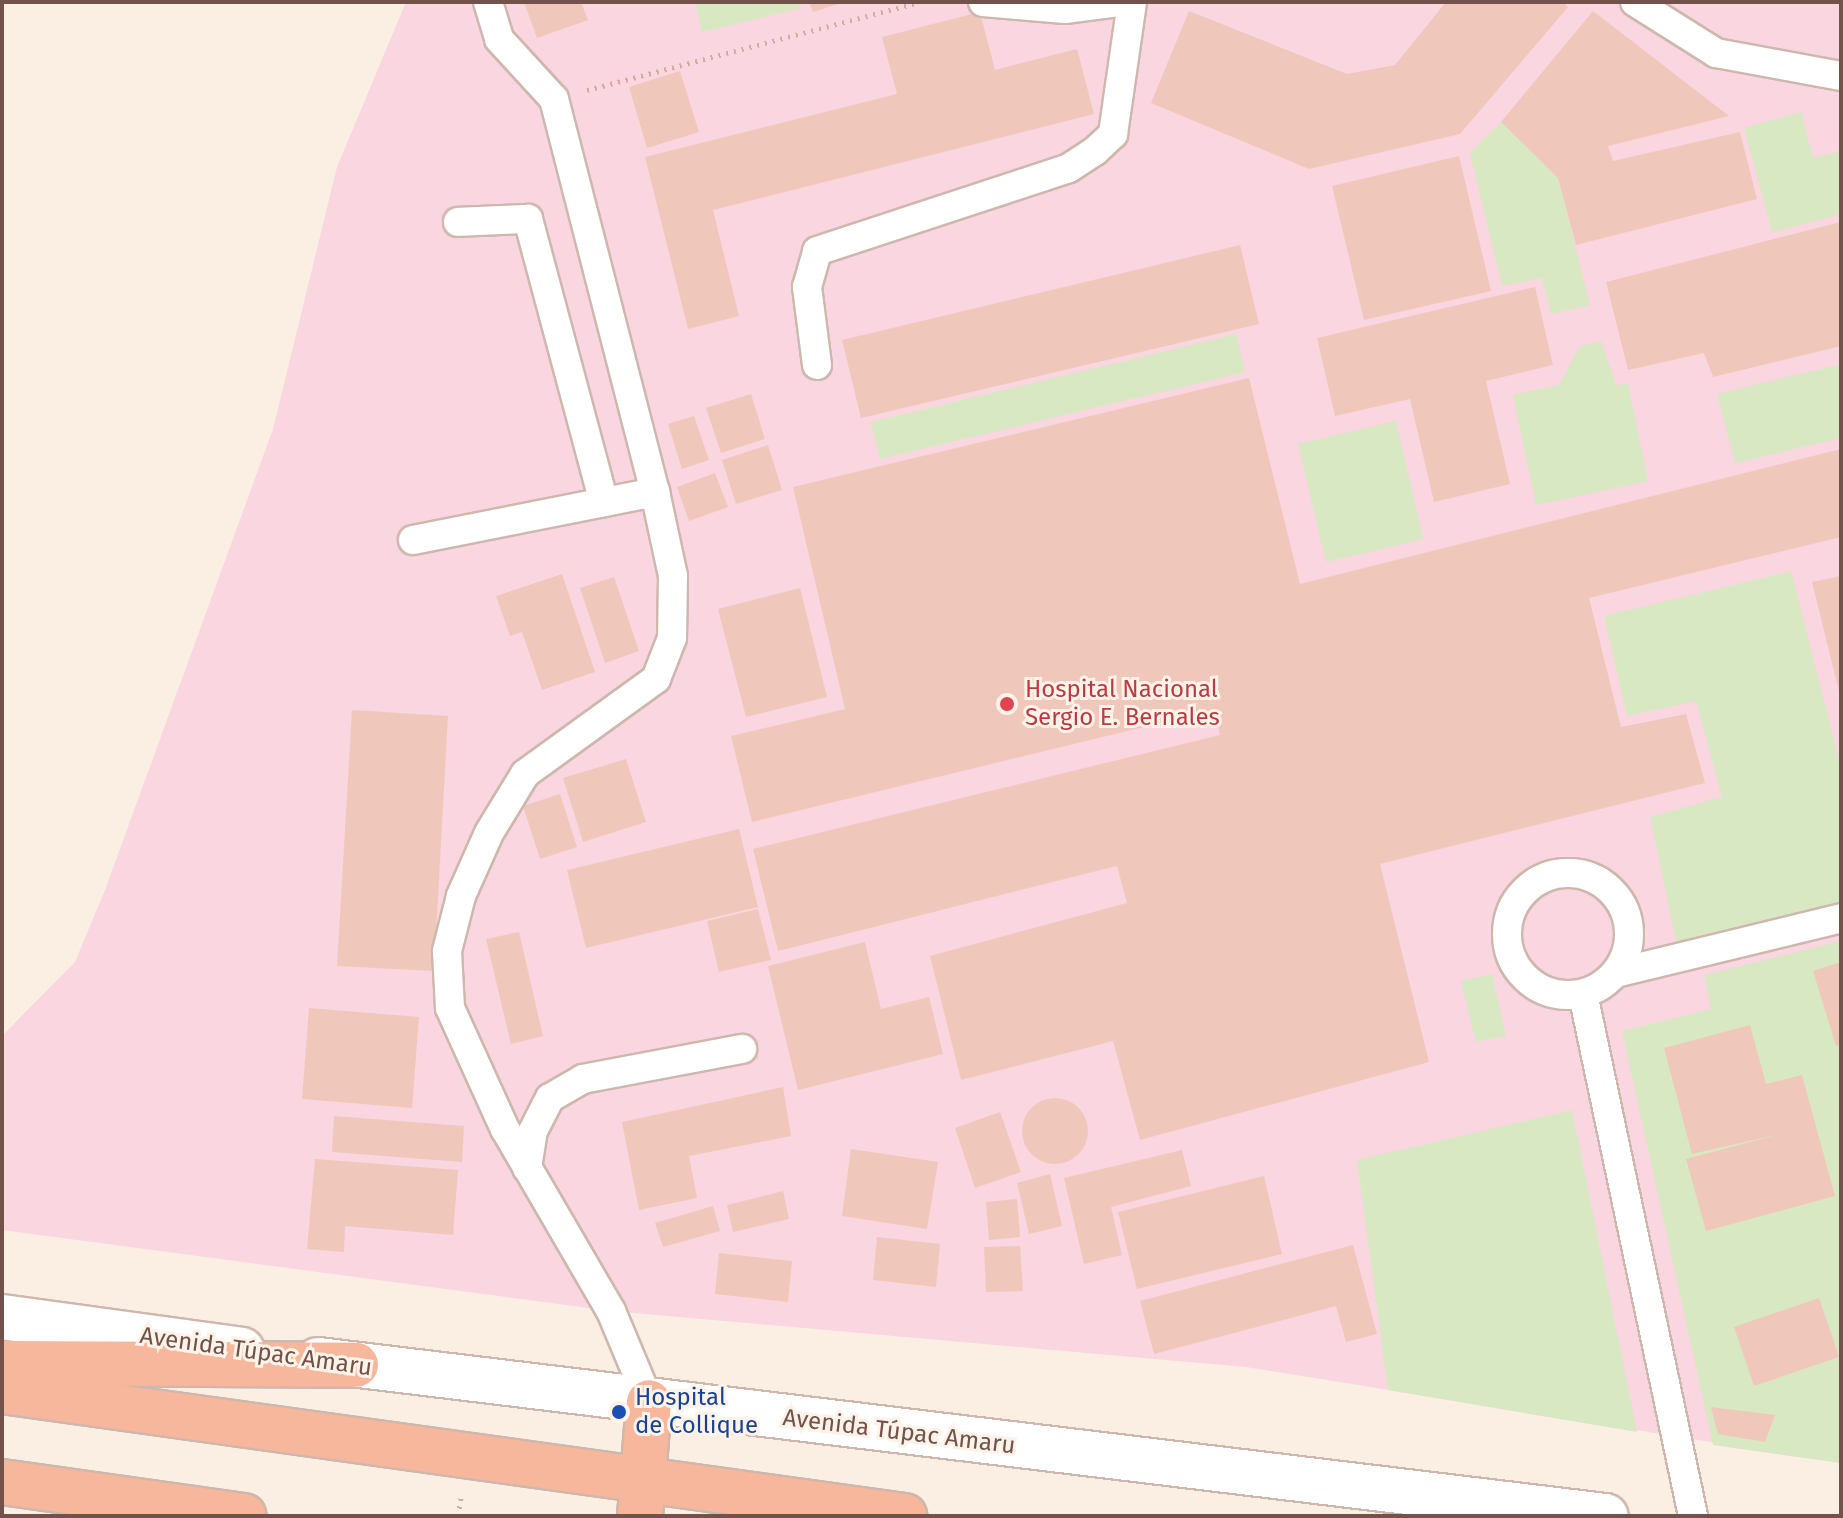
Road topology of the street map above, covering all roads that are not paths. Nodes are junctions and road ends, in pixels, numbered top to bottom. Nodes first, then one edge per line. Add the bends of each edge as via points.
1 (488, 2) edge
2 (983, 2) edge
3 (1119, 2) edge
4 (1132, 2) edge
5 (1635, 2) edge
6 (1841, 76) edge
7 (458, 222) dead end
8 (817, 365) dead end
9 (655, 492) junction
10 (604, 502) junction
11 (413, 540) dead end
12 (1841, 918) edge
13 (1616, 973) junction
14 (1583, 994) junction
15 (742, 1049) dead end
16 (527, 1168) junction
17 (2, 1317) edge
18 (2, 1363) edge
19 (356, 1365) junction
20 (2, 1391) edge
21 (649, 1402) junction
22 (2, 1482) edge
23 (642, 1498) edge
24 (244, 1516) edge
25 (904, 1516) edge
26 (1606, 1516) edge
27 (1693, 1516) edge

1 - 9 lane via 499,39 554,99
2 - 3 lane via 1065,9
4 - 8 lane via 1113,134 1095,151 1069,168 817,251 807,287
5 - 6 lane via 1716,53
7 - 10 lane via 528,219
9 - 10 lane
9 - 16 lane via 673,576 672,638 656,679 525,774 489,833 461,896 447,951 450,1008 472,1066
10 - 11 lane
12 - 13 lane
13 - 14 lane
13 - 14 lane via 1629,933 1616,895 1582,873 1542,877 1512,905 1507,946 1527,981 1564,996
14 - 27 lane
15 - 16 lane via 583,1079 550,1098 533,1131
16 - 21 lane via 611,1311
17 - 19 street, Avenida Túpac Amaru
18 - 19 highway
19 - 21 street, Avenida Túpac Amaru
20 - 23 highway
21 - 23 highway
21 - 26 street, Avenida Túpac Amaru
22 - 24 highway
23 - 25 highway

